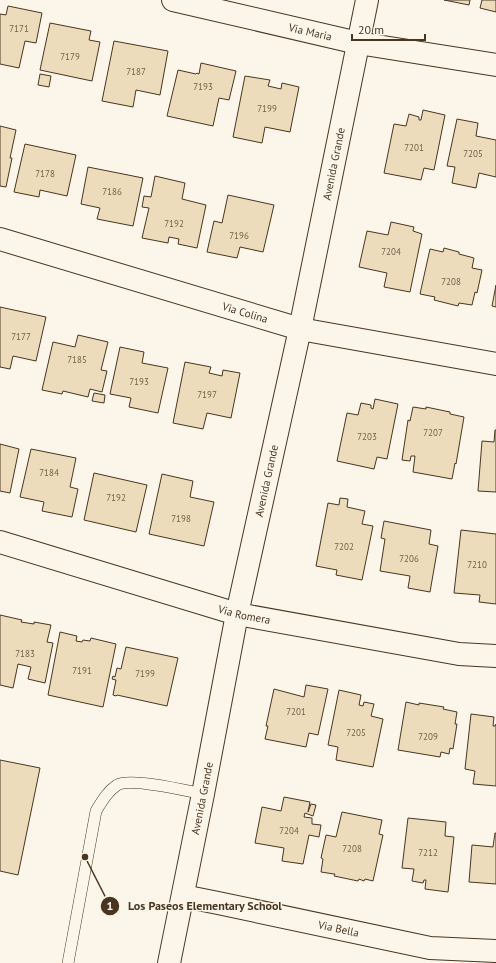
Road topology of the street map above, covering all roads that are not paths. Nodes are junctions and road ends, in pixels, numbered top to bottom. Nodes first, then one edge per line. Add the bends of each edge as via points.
1 (173, 0) edge
2 (367, 0) edge
3 (358, 43) junction
4 (496, 65) edge
5 (0, 239) edge
6 (300, 330) junction
7 (496, 364) edge
8 (0, 542) edge
9 (236, 614) junction
10 (496, 656) edge
11 (204, 794) junction
12 (183, 896) junction
13 (496, 951) edge
14 (68, 963) edge
15 (168, 963) edge

1 - 3 street, Via Maria
2 - 3 street, Avenida Grande
3 - 4 street, Via Maria
3 - 6 street, Avenida Grande
5 - 6 street, Via Colina
6 - 7 street, Via Colina
6 - 9 street, Avenida Grande
8 - 9 street, Via Romera
9 - 10 street, Via Romera via 459,654
9 - 11 street, Avenida Grande
11 - 12 street, Avenida Grande
11 - 14 lane via 148,783 119,784 106,794 96,811
12 - 13 street, Via Bella via 430,948
12 - 15 street, Avenida Grande

